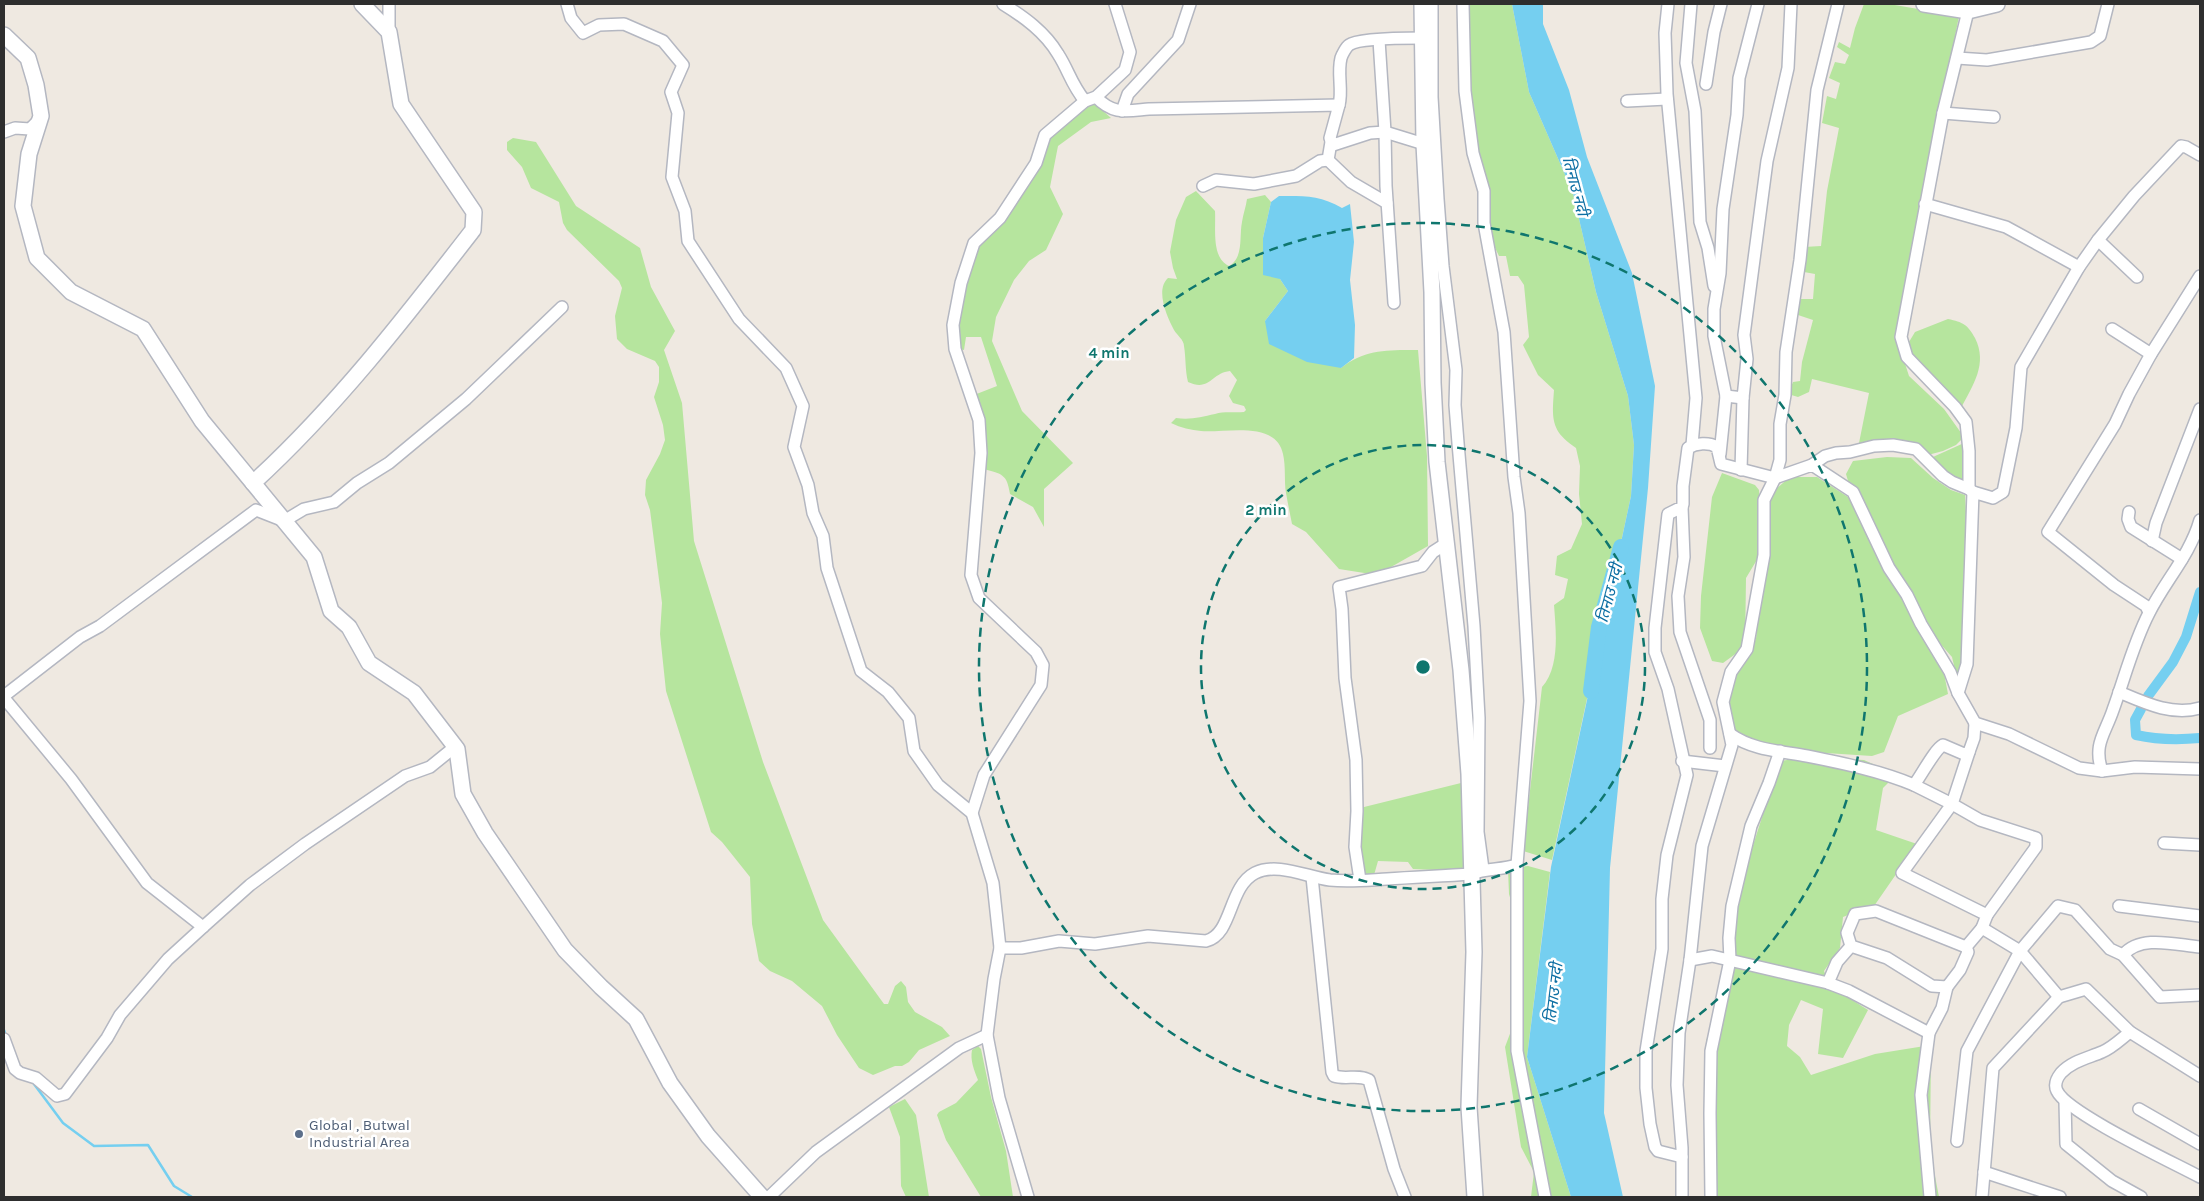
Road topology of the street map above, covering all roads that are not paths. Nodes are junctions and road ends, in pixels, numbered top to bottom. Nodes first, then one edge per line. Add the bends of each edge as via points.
1 (362, 4) edge
2 (389, 4) edge
3 (568, 4) edge
4 (1003, 4) edge
5 (1115, 4) edge
6 (1190, 4) edge
7 (1422, 4) edge
8 (1432, 4) edge
9 (1463, 4) edge
10 (1668, 4) edge
11 (1690, 4) edge
12 (1721, 4) edge
13 (1758, 4) edge
14 (1790, 4) edge
15 (1838, 4) edge
16 (1924, 4) edge
17 (1997, 4) edge
18 (2108, 4) edge
19 (1968, 11) junction
20 (389, 32) junction
21 (4, 35) edge
22 (1422, 38) junction
23 (1379, 40) junction
24 (1957, 58) junction
25 (1706, 84) dead end
26 (1091, 99) junction
27 (1667, 99) junction
28 (1627, 101) dead end
29 (1339, 105) junction
30 (1122, 111) junction
31 (1944, 113) junction
32 (41, 116) junction
33 (1994, 117) dead end
34 (4, 132) edge
35 (1385, 132) junction
36 (1331, 142) junction
37 (1424, 144) junction
38 (2200, 155) edge
39 (1328, 160) junction
40 (1203, 186) dead end
41 (1387, 203) junction
42 (1925, 204) junction
43 (2098, 240) junction
44 (2079, 267) junction
45 (2200, 276) edge
46 (2137, 277) dead end
47 (1716, 296) junction
48 (1394, 303) dead end
49 (562, 307) dead end
50 (2112, 329) dead end
51 (2151, 354) junction
52 (1726, 396) junction
53 (1742, 398) junction
54 (2200, 409) edge
55 (1692, 445) junction
56 (1720, 454) junction
57 (1812, 465) junction
58 (1741, 470) junction
59 (1775, 478) junction
60 (253, 483) junction
61 (1971, 490) junction
62 (1682, 506) junction
63 (2129, 512) dead end
64 (2200, 520) edge
65 (284, 521) junction
66 (2152, 540) junction
67 (2197, 542) edge
68 (1447, 543) junction
69 (2182, 559) junction
70 (2149, 612) junction
71 (2119, 692) junction
72 (1958, 693) junction
73 (4, 697) edge
74 (2200, 708) edge
75 (1975, 723) junction
76 (1730, 734) junction
77 (1710, 748) dead end
78 (457, 749) junction
79 (1780, 751) junction
80 (1969, 752) junction
81 (1682, 761) junction
82 (1725, 766) junction
83 (2200, 768) edge
84 (2102, 771) junction
85 (1914, 785) junction
86 (1952, 804) junction
87 (972, 813) junction
88 (2164, 843) dead end
89 (2200, 845) edge
90 (1518, 865) junction
91 (1477, 872) junction
92 (1312, 877) junction
93 (1360, 880) junction
94 (2119, 906) dead end
95 (1987, 914) junction
96 (2200, 916) edge
97 (203, 927) junction
98 (1982, 928) junction
99 (1851, 946) junction
100 (1966, 947) junction
101 (2200, 947) edge
102 (1000, 948) junction
103 (2020, 951) junction
104 (2123, 955) junction
105 (1690, 960) junction
106 (1730, 960) junction
107 (1828, 983) junction
108 (1947, 987) junction
109 (2200, 995) edge
110 (2059, 998) junction
111 (2130, 1032) junction
112 (1929, 1034) junction
113 (987, 1035) junction
114 (4, 1039) edge
115 (2200, 1076) edge
116 (2065, 1102) junction
117 (2139, 1109) dead end
118 (1957, 1141) dead end
119 (2200, 1144) edge
120 (1682, 1157) junction
121 (1984, 1172) junction
122 (2200, 1177) edge
123 (762, 1197) edge
124 (770, 1197) edge
125 (1028, 1197) edge
126 (1405, 1197) edge
127 (1475, 1197) edge
128 (1545, 1197) edge
129 (1682, 1197) edge
130 (1711, 1197) edge
131 (1930, 1197) edge
132 (1982, 1197) edge
133 (2060, 1197) edge
134 (2141, 1197) edge

1 - 20 street
2 - 20 street
3 - 87 street via 571,18 583,33 599,25 624,24 663,41 683,64 671,92 678,113 672,177 685,212 688,241 739,319 786,368 803,406 794,447 823,536 827,568 861,671 888,692 909,718 914,750 938,785
4 - 26 street via 1029,22 1049,42 1071,81
5 - 26 street via 1130,52 1125,70
6 - 30 street via 1178,40 1128,94
7 - 22 street
8 - 91 street via 1432,97 1438,199 1456,370 1458,444 1479,718
9 - 90 street via 1465,91 1473,153 1484,191 1484,223 1504,332 1519,513 1530,701
10 - 27 street via 1665,33
11 - 47 street via 1686,63 1695,111 1700,222
12 - 25 street
13 - 47 street via 1739,78 1737,115 1725,185
14 - 53 street via 1788,68 1767,161 1744,335 1747,359
15 - 59 street via 1817,90 1800,260 1786,352 1780,460
16 - 19 street
17 - 19 street
18 - 24 street via 2100,36 2091,42 1987,60
19 - 24 street
20 - 60 street via 401,104 474,212 473,230 389,338 294,444
21 - 32 street via 28,58
22 - 23 street
22 - 37 street
23 - 29 street via 1348,45 1341,58 1342,94
23 - 35 street
24 - 31 street
26 - 30 street via 1106,108
26 - 87 street via 1045,135 1036,163 1000,218 974,243 952,325 955,349 980,420 981,453 971,574 979,598 1036,652 1043,664 1041,685 984,775
27 - 28 street
27 - 55 street via 1696,398
29 - 30 street
29 - 36 street
31 - 33 street
31 - 42 street
32 - 34 street via 30,129 15,128
32 - 60 street via 29,154 23,206 37,258 71,292 143,329 202,421
35 - 36 street via 1370,133 1333,145
35 - 37 street
35 - 41 street
36 - 39 street
37 - 68 street via 1437,462
38 - 43 street via 2181,146
39 - 40 street via 1320,161 1296,176 1254,184 1216,180
39 - 41 street via 1351,182
41 - 48 street
42 - 44 street via 2006,227
42 - 61 street via 1901,336 1908,358 1956,407 1966,422
43 - 44 street
43 - 46 street
44 - 61 street via 2021,367 2016,428 2003,492 1992,498
45 - 51 street
47 - 52 street via 1714,336
49 - 65 street via 466,399 389,463 334,502 304,509
50 - 51 street
51 - 70 street via 2115,424 2048,532 2114,585 2146,606
52 - 53 street
52 - 56 street
53 - 58 street
54 - 66 street
55 - 56 street via 1712,444
55 - 62 street via 1688,448
56 - 58 street via 1721,464
57 - 59 street
57 - 61 street via 1836,453 1893,445 1916,449 1943,476
57 - 72 street via 1853,492 1889,568 1950,672
58 - 59 street
59 - 76 street via 1764,500 1764,555 1747,649 1732,672 1723,702
60 - 65 street
61 - 72 street via 1967,664
62 - 77 street via 1684,556 1678,596 1680,632 1710,720
62 - 81 street via 1668,514 1655,628 1655,652 1668,689
63 - 66 street via 2131,527
64 - 67 street
65 - 73 street via 256,510 100,626 80,637
65 - 78 street via 314,557 332,611 349,627 369,662 414,694
66 - 69 street
67 - 69 street
68 - 91 street
68 - 93 street via 1433,552 1422,566 1339,587 1345,678 1356,760 1355,847
69 - 70 street
70 - 71 street via 2130,655
71 - 74 street via 2169,710
71 - 84 street via 2098,743
72 - 75 street
73 - 97 street via 71,779 146,883
75 - 80 street
75 - 84 street via 2009,734 2080,768
76 - 79 street via 1750,745
76 - 82 street via 1732,745
78 - 97 street via 430,767 405,776 305,844 250,885
78 - 123 street via 463,794 485,833 565,950 636,1019 670,1083 708,1136
79 - 85 street
79 - 106 street via 1751,826 1740,870 1732,906
80 - 85 street via 1964,754 1943,746 1938,748
80 - 86 street
81 - 82 street
81 - 120 street via 1687,775 1667,855 1662,899 1662,949 1646,1051 1646,1088 1655,1147 1658,1151
82 - 105 street via 1702,846
83 - 84 street via 2136,767
85 - 86 street
86 - 95 street via 1902,873
86 - 95 street via 1980,820 2036,838 2038,842
87 - 102 street via 993,883
88 - 89 street
90 - 91 street
90 - 128 street via 1517,1051
91 - 93 street
91 - 127 street via 1469,1107
92 - 93 street
92 - 102 street via 1273,869 1254,874 1239,887 1220,932 1211,940 1148,936 1095,944 1058,941 1021,948
92 - 126 street via 1332,1072 1338,1078 1363,1077 1370,1080
94 - 96 street
95 - 98 street
97 - 114 street via 168,960 120,1015 65,1094 57,1096 15,1069
98 - 100 street
98 - 103 street
99 - 100 street via 1846,933 1855,914 1876,911
99 - 107 street via 1836,962
99 - 108 street via 1887,958 1932,986
100 - 108 street via 1968,952 1960,970
101 - 104 street via 2142,942 2130,947
102 - 113 street
103 - 104 street via 2058,906 2076,910 2110,949
103 - 110 street
103 - 118 street via 1967,1051
104 - 109 street via 2160,996
105 - 106 street via 1712,956
105 - 120 street via 1679,1033 1677,1085
106 - 107 street
106 - 130 street via 1712,1051
107 - 112 street
108 - 112 street via 1942,1008
110 - 111 street via 2086,989
110 - 121 street via 1993,1068
111 - 115 street
111 - 116 street via 2103,1052 2072,1064 2061,1073 2056,1084
112 - 131 street via 1921,1094
113 - 124 street via 959,1048 816,1152
113 - 125 street via 999,1098
116 - 122 street via 2124,1138
116 - 134 street via 2066,1144 2112,1181
117 - 119 street
120 - 129 street
121 - 132 street
121 - 133 street

